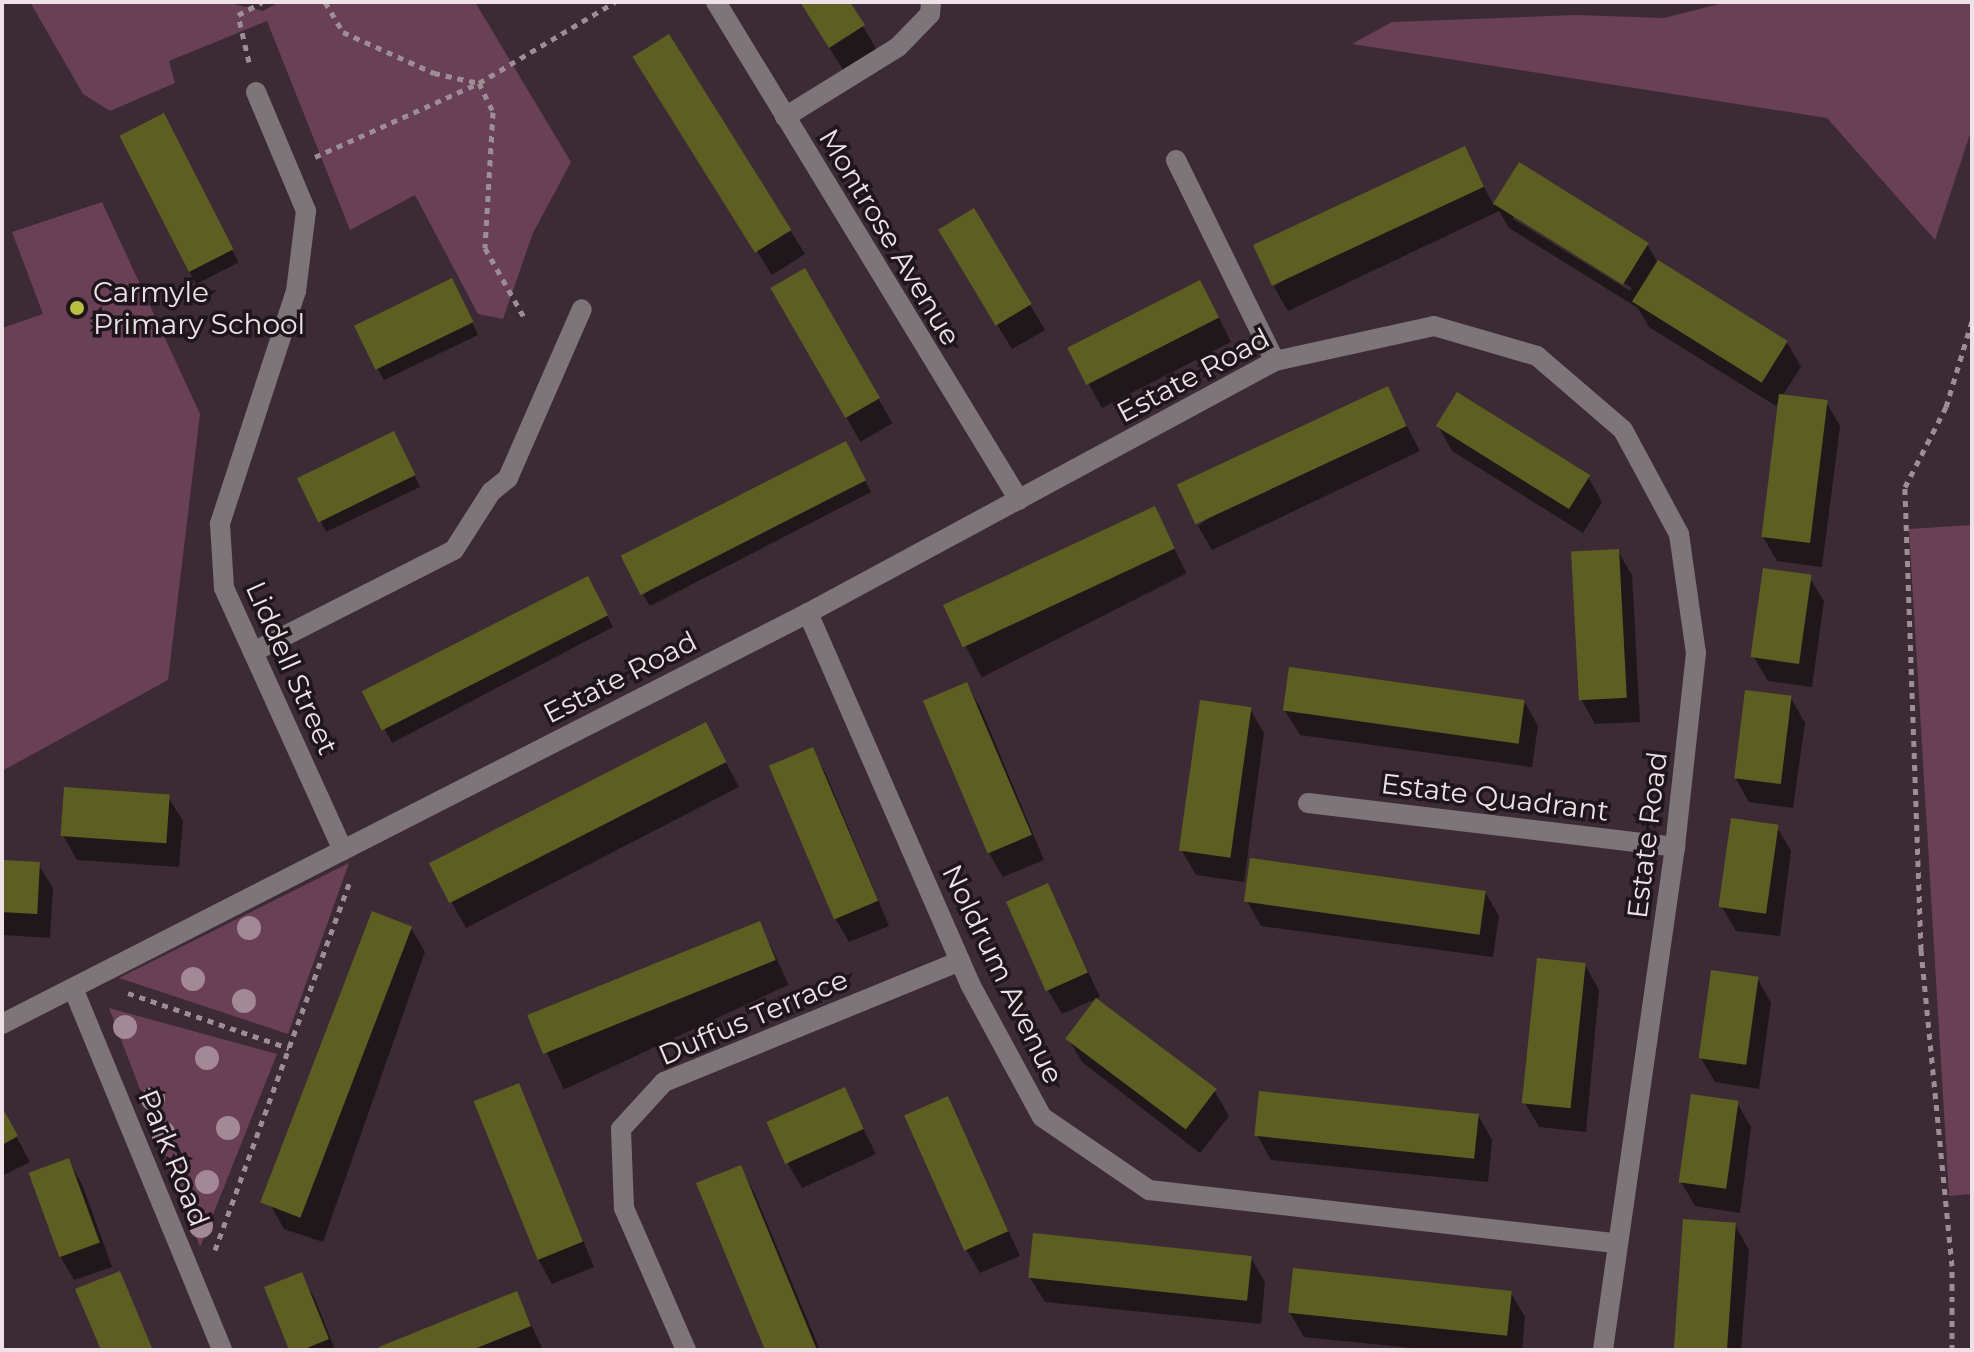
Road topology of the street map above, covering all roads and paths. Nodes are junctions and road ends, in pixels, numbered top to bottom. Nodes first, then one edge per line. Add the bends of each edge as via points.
1 (262, 2) edge
2 (325, 2) edge
3 (615, 2) edge
4 (716, 2) edge
5 (931, 2) edge
6 (479, 83) junction
7 (256, 92) joint
8 (785, 117) junction
9 (1176, 160) dead end
10 (289, 169) junction
11 (582, 309) dead end
12 (525, 319) dead end
13 (1972, 321) edge
14 (1275, 361) junction
15 (1019, 500) junction
16 (808, 613) junction
17 (253, 652) junction
18 (1308, 803) dead end
19 (365, 839) junction
20 (1675, 847) junction
21 (343, 850) junction
22 (960, 961) junction
23 (81, 984) junction
24 (2, 1024) edge
25 (289, 1048) junction
26 (1617, 1243) junction
27 (198, 1292) junction
28 (222, 1350) edge
29 (684, 1350) edge
30 (1603, 1350) edge
31 (1952, 1350) edge

1 - 7 path via 238,15
2 - 6 path via 343,32 434,73
3 - 6 path
4 - 8 street, Montrose Avenue
5 - 8 street via 930,14 898,47
6 - 10 path
6 - 12 path via 493,112 485,248
7 - 10 street, Liddell Street
8 - 15 street, Montrose Avenue
9 - 14 street
10 - 17 street, Liddell Street via 306,211 296,291 220,524 224,588
11 - 17 street via 508,478 491,492 454,550
13 - 31 path via 1946,407 1905,487 1921,950 1952,1266
14 - 15 street, Estate Road
14 - 20 street, Estate Road via 1434,326 1537,356 1623,430 1679,534 1696,653
15 - 16 street, Estate Road
16 - 19 street, Estate Road
16 - 22 street, Noldrum Avenue
17 - 21 street, Liddell Street
18 - 20 street, Estate Quadrant
19 - 21 street, Estate Road
19 - 25 path
20 - 26 street, Estate Road
21 - 23 street, Estate Road
22 - 26 street, Noldrum Avenue via 1042,1117 1149,1190
22 - 29 street, Duffus Terrace via 664,1082 621,1129 624,1208
23 - 24 street, Estate Road
23 - 25 path
23 - 27 street, Park Road
25 - 27 path
26 - 30 street, Estate Road
27 - 28 street, Park Road

